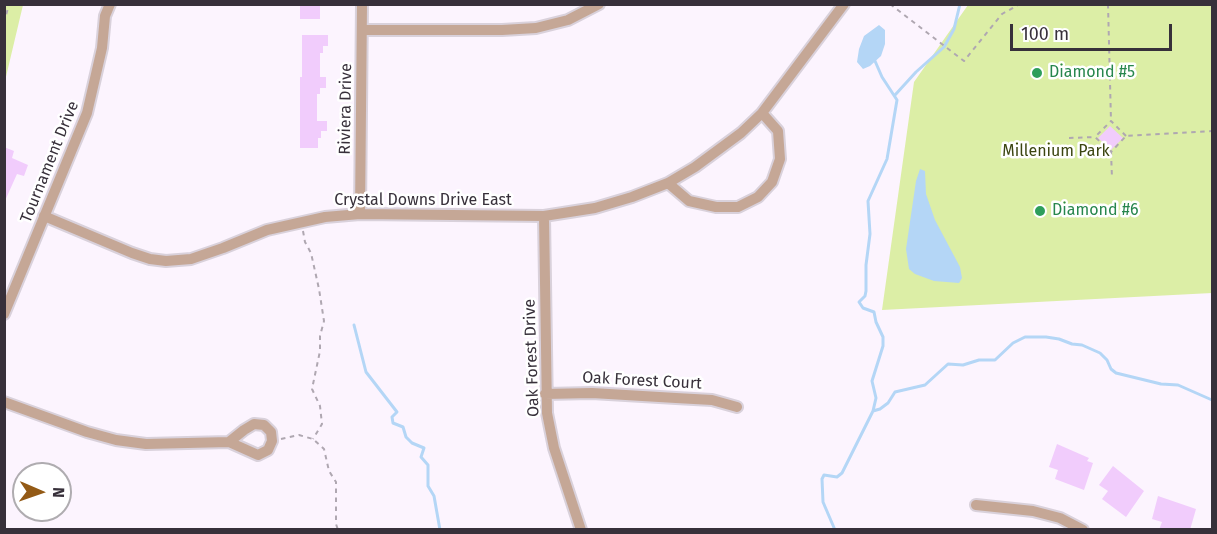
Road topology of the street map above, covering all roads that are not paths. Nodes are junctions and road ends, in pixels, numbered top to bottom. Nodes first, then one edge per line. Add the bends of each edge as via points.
1 (102, 4) edge
2 (110, 4) edge
3 (362, 4) edge
4 (599, 4) edge
5 (844, 4) edge
6 (105, 16) junction
7 (362, 30) junction
8 (762, 113) junction
9 (668, 183) junction
10 (360, 214) junction
11 (44, 216) junction
12 (544, 216) junction
13 (4, 314) edge
14 (545, 394) junction
15 (4, 402) edge
16 (737, 407) dead end
17 (229, 442) junction
18 (976, 506) dead end
19 (581, 530) edge
20 (1083, 530) edge

1 - 6 street, Tournament Drive
2 - 6 street, Tournament Drive
3 - 7 street, Riviera Drive
4 - 7 street via 568,20 536,28
5 - 8 street, Crystal Downs Drive East
6 - 11 street, Tournament Drive via 87,113
7 - 10 street, Riviera Drive
8 - 9 street, Crystal Downs Drive East via 720,150
8 - 9 street via 778,131 780,159 772,182 758,197 738,207 716,207 689,201
9 - 12 street, Crystal Downs Drive East via 595,208
10 - 11 street, Crystal Downs Drive East via 301,221 191,259 166,261 132,253
10 - 12 street, Crystal Downs Drive East
11 - 13 street, Tournament Drive
12 - 14 street, Oak Forest Drive
14 - 16 street, Oak Forest Court via 712,400
14 - 19 street, Oak Forest Drive via 554,448
15 - 17 street via 116,440 146,444
17 - 17 street via 258,455 268,450 271,432 254,424
18 - 20 street via 1033,511 1060,518

